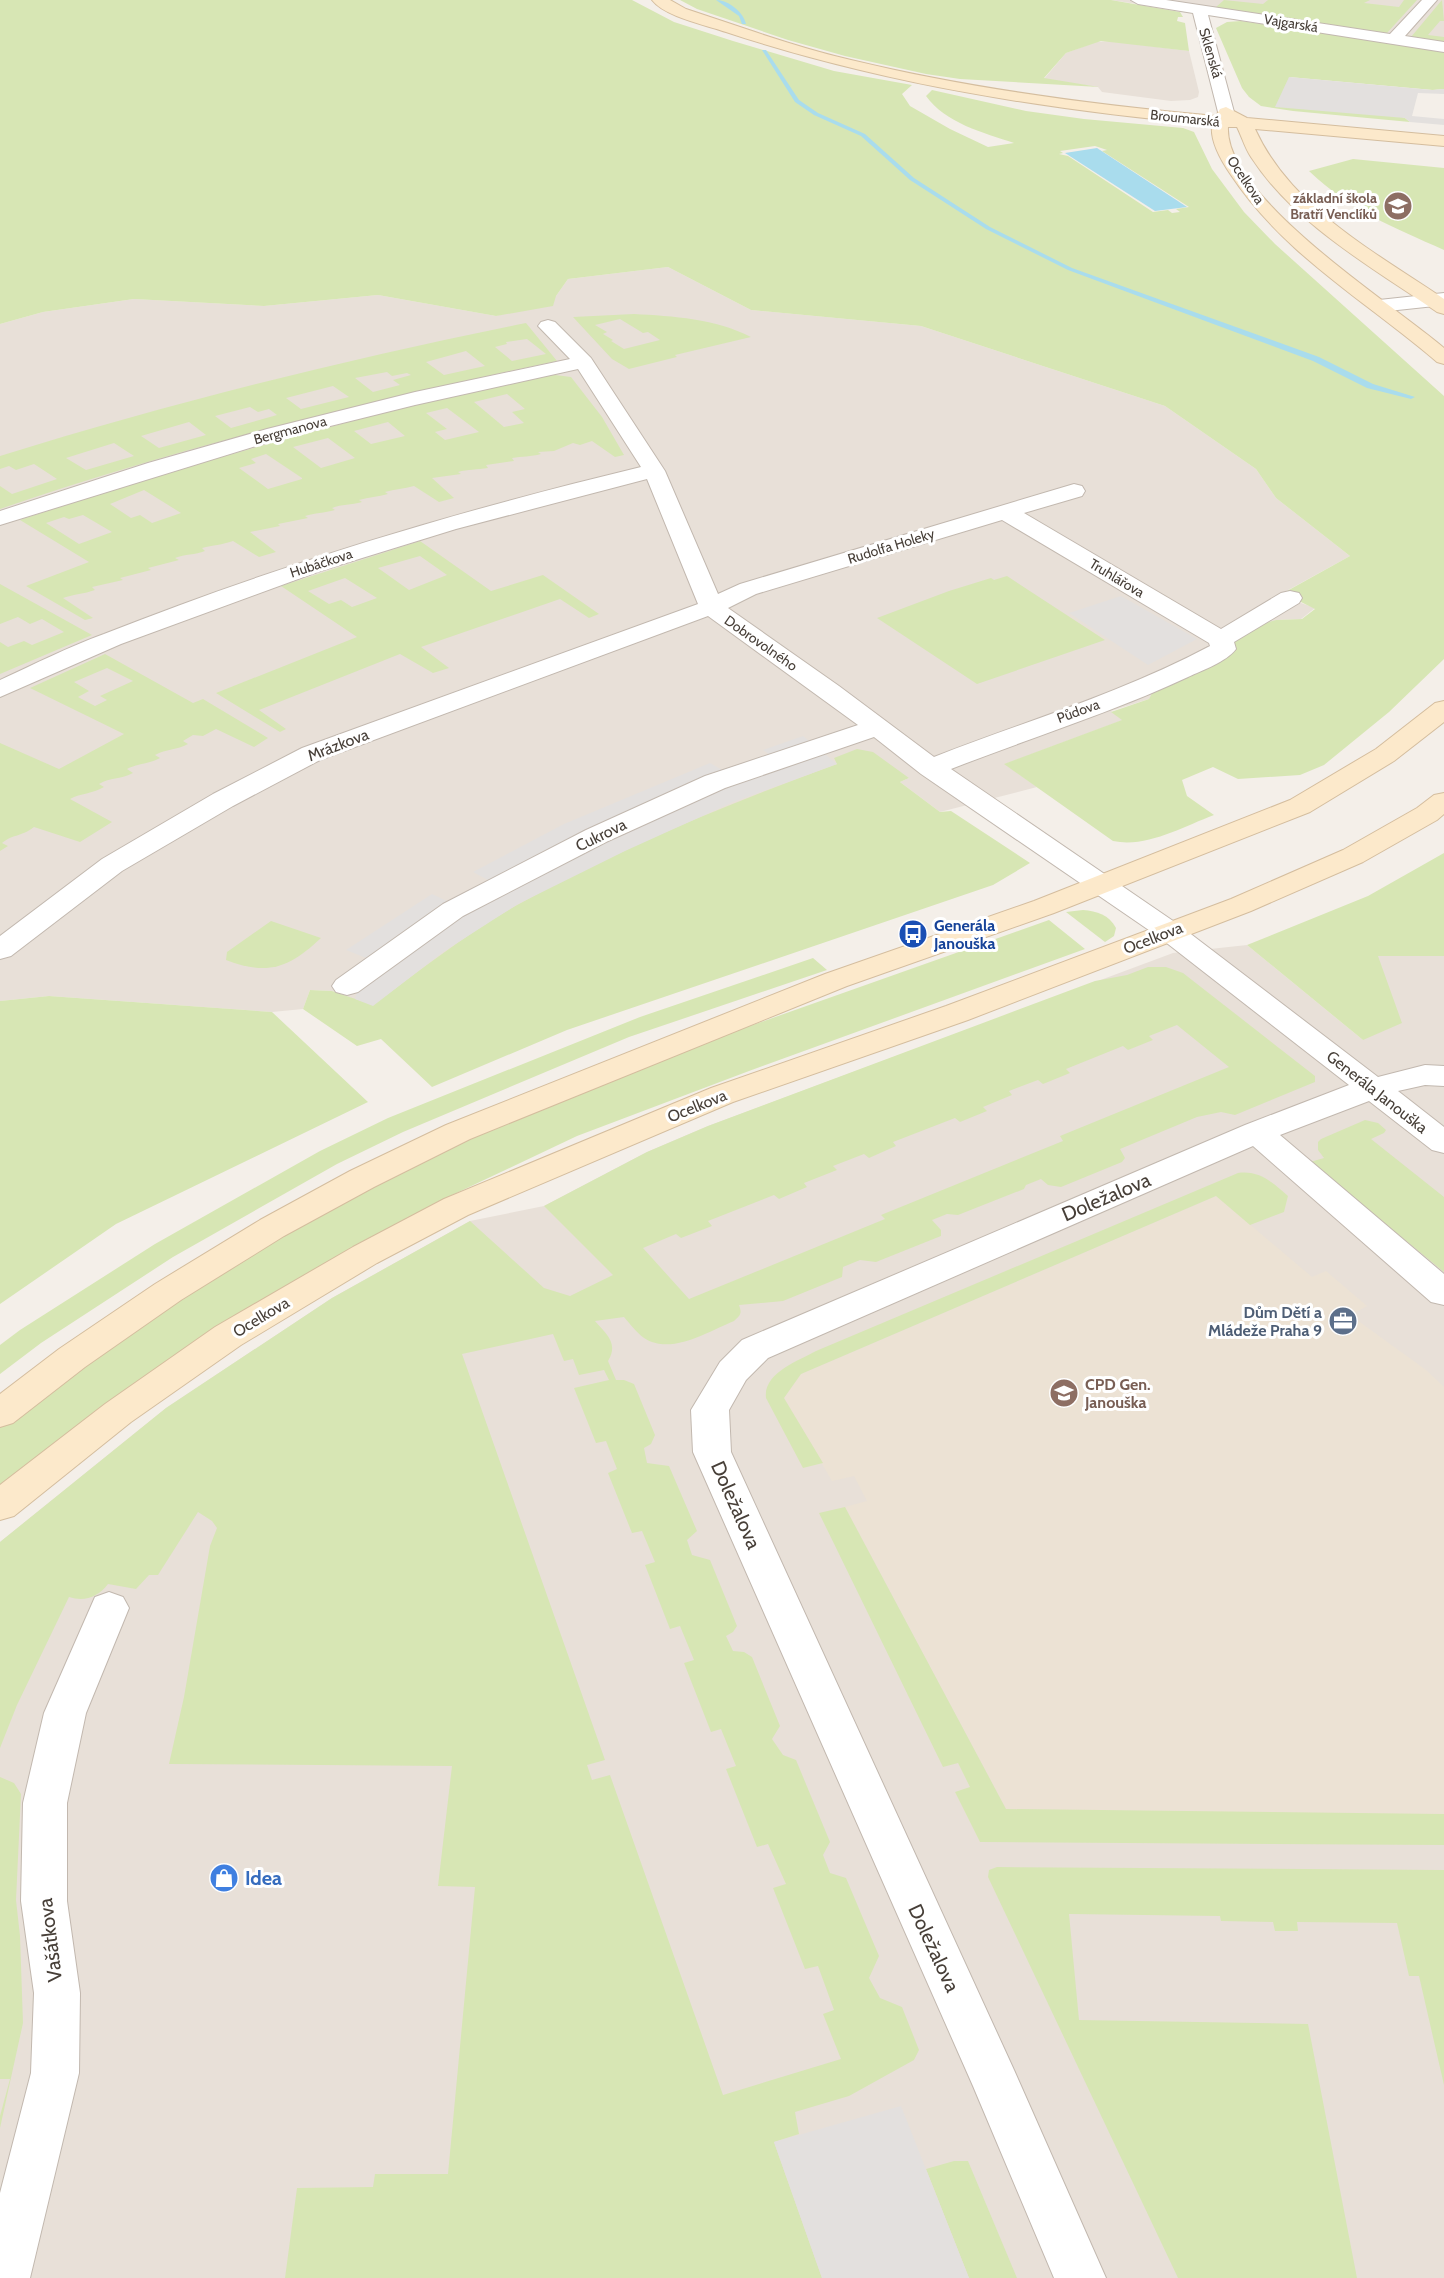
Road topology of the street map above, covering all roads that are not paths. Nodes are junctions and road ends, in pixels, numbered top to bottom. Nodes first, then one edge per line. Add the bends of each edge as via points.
1 (659, 0) edge
2 (1138, 0) edge
3 (1430, 0) edge
4 (1205, 5) edge
5 (1394, 39) junction
6 (1444, 47) edge
7 (1224, 117) junction
8 (1244, 124) junction
9 (1315, 129) junction
10 (1444, 130) edge
11 (1444, 141) edge
12 (1258, 155) junction
13 (1440, 302) edge
14 (1379, 306) junction
15 (548, 326) dead end
16 (1444, 358) edge
17 (585, 362) junction
18 (654, 471) junction
19 (1074, 490) dead end
20 (1005, 512) junction
21 (0, 518) edge
22 (1290, 598) dead end
23 (711, 608) junction
24 (1222, 644) junction
25 (0, 689) edge
26 (1444, 709) edge
27 (878, 726) junction
28 (931, 768) junction
29 (1444, 801) edge
30 (1091, 876) junction
31 (1169, 931) junction
32 (0, 950) edge
33 (347, 986) dead end
34 (1444, 1076) edge
35 (1372, 1088) junction
36 (1257, 1132) junction
37 (1444, 1143) edge
38 (1444, 1293) edge
39 (0, 1414) edge
40 (0, 1506) edge
41 (109, 1608) dead end
42 (4, 2278) edge
43 (1080, 2278) edge

1 - 7 street, Broumarská via 681,12 799,51 928,80 1057,103
2 - 4 street, Vajgarská
3 - 5 street
4 - 5 street, Vajgarská
4 - 7 street, Sklenská
5 - 6 street, Vajgarská
7 - 8 street, Broumarská
7 - 10 street, Broumarská
7 - 14 street, Ocelkova via 1220,132 1231,161 1266,210 1317,260
8 - 9 street, Broumarská
8 - 12 street, Ocelkova
9 - 11 street, Broumarská
9 - 12 street via 1272,135
12 - 13 street, Ocelkova via 1292,197 1335,232
13 - 14 street
14 - 16 street, Ocelkova
15 - 17 street, Dobrovolného
17 - 18 street, Dobrovolného
17 - 21 street, Bergmanova via 313,423 169,463
18 - 23 street, Dobrovolného
18 - 25 street, Hubáčkova via 549,495 411,534 270,580 111,640
19 - 20 street, Rudolfa Holeky
20 - 23 street, Rudolfa Holeky via 748,589
20 - 24 street, Truhlářova
22 - 24 street, Půdova
23 - 27 street, Dobrovolného
23 - 32 street, Mrázkova via 311,754 112,865
24 - 28 street, Půdova via 1200,662 1145,687
26 - 30 street via 1385,755 1300,806
27 - 28 street, Dobrovolného
27 - 33 street, Cukrova via 715,782 596,836 453,910
28 - 30 street, Dobrovolného
29 - 31 street, Ocelkova via 1353,856 1241,905
30 - 31 street, Generála Janouška
30 - 39 street via 546,1095 458,1132 352,1184 196,1274 72,1358
31 - 35 street, Generála Janouška
31 - 40 street, Ocelkova via 957,1013 722,1095 456,1207 365,1254 228,1336 118,1413
34 - 35 street, Doležalova via 1425,1075
35 - 36 street, Doležalova
35 - 37 street, Generála Janouška
36 - 38 street
36 - 43 street, Doležalova via 755,1349 733,1371 710,1410 712,1452
41 - 42 street, Vašátkova via 65,1713 45,1803 44,1901 57,1994 55,2073

